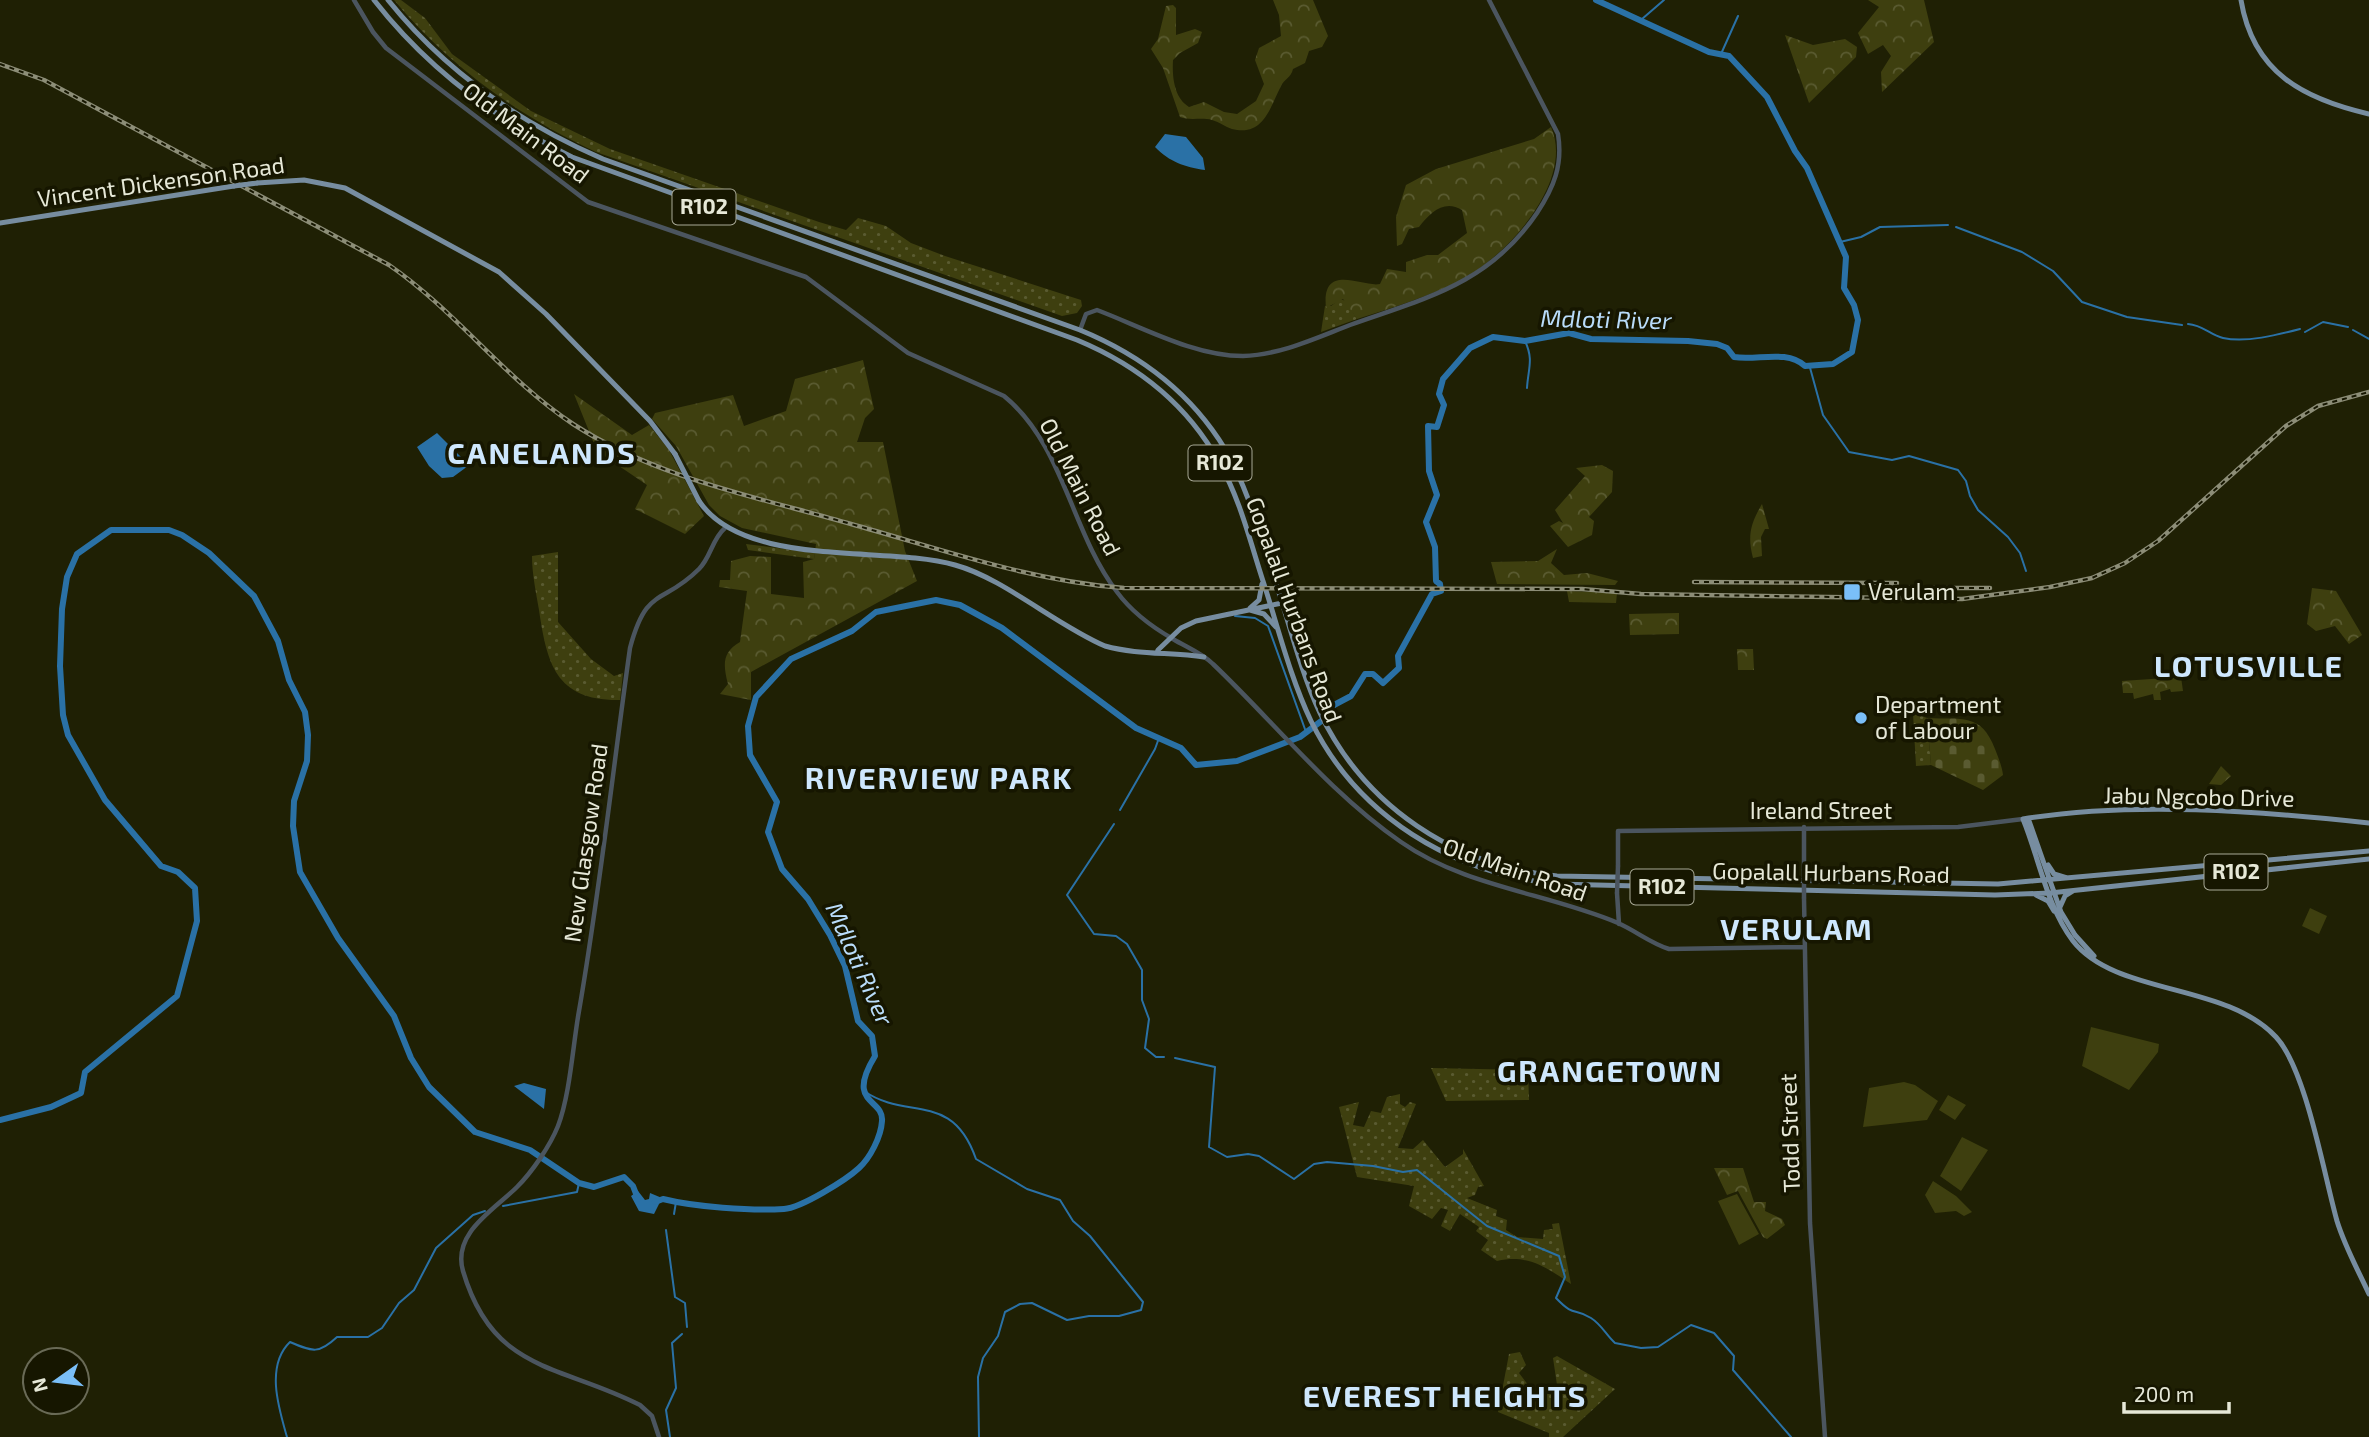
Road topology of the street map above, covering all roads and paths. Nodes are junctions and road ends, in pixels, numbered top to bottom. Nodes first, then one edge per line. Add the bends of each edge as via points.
1 (355, 0) edge
2 (374, 0) edge
3 (388, 0) edge
4 (1489, 0) edge
5 (2241, 0) edge
6 (2369, 114) edge
7 (0, 223) edge
8 (1080, 330) junction
9 (1070, 338) junction
10 (1090, 345) junction
11 (725, 528) junction
12 (1263, 580) junction
13 (1282, 603) junction
14 (1271, 606) junction
15 (1247, 609) junction
16 (1279, 632) junction
17 (1172, 639) junction
18 (1155, 652) junction
19 (1204, 657) junction
20 (2048, 815) junction
21 (2025, 818) junction
22 (2369, 823) edge
23 (1804, 827) junction
24 (2035, 836) junction
25 (2369, 850) edge
26 (2039, 855) junction
27 (2369, 859) edge
28 (2087, 878) junction
29 (2049, 882) junction
30 (2029, 883) junction
31 (2076, 890) junction
32 (2052, 892) junction
33 (2032, 894) junction
34 (2060, 908) junction
35 (1619, 924) junction
36 (2063, 926) junction
37 (1804, 947) junction
38 (1674, 949) junction
39 (1680, 958) dead end
40 (2096, 959) junction
41 (2369, 1294) edge
42 (659, 1437) edge
43 (1825, 1437) edge

1 - 17 street, Old Main Road via 386,48 588,202 806,277 908,353 1004,396 1040,438 1092,553 1112,585 1136,612
2 - 9 main road, Gopalall Hurbans Road / R102 via 415,47 465,91 512,125 572,157
3 - 8 main road, Gopalall Hurbans Road / R102 via 471,82 526,121 571,145
4 - 8 street via 1554,125 1560,156 1557,176 1541,207 1516,241 1487,268 1442,293 1263,354 1230,355 1201,349 1097,310 1086,314
5 - 6 main road via 2254,39 2280,75 2312,98
7 - 11 main road, Vincent Dickenson Road, bridge via 293,179 345,188 488,265 528,296 655,426 699,501
8 - 9 main road
8 - 10 main road
8 - 13 main road, Gopalall Hurbans Road / R102 via 1155,371 1206,422 1244,487
9 - 10 main road, Gopalall Hurbans Road / R102
10 - 12 main road, Gopalall Hurbans Road / R102 via 1144,376 1196,426 1231,486
11 - 18 main road, Vincent Dickenson Road via 754,539 840,554 953,564 1090,639 1126,651
11 - 42 street, New Glasgow Road via 701,567 649,602 637,623 560,1121 525,1177 478,1224 461,1253 483,1319 499,1340 520,1354 640,1405 652,1416
12 - 14 main road, Gopalall Hurbans Road / R102
12 - 15 main road via 1259,600
13 - 14 main road
13 - 30 main road, Gopalall Hurbans Road / R102 via 1320,713 1339,746 1373,789 1416,826 1469,855 1513,869 1591,877
14 - 15 main road
14 - 16 main road, Gopalall Hurbans Road / R102
15 - 16 main road via 1265,614
15 - 17 main road via 1196,621
16 - 33 main road, Gopalall Hurbans Road / R102 via 1310,718 1356,787 1401,828 1463,863 1511,878 1556,884
17 - 18 main road
17 - 19 street, Old Main Road
18 - 19 main road, Vincent Dickenson Road
19 - 35 street, Old Main Road via 1385,831 1462,874
20 - 21 main road, Jabu Ngcobo Drive
20 - 22 main road, Jabu Ngcobo Drive via 2234,811
20 - 24 main road via 2034,825
21 - 23 street, Ireland Street via 1958,827
21 - 24 main road
21 - 26 main road
23 - 35 street, Ireland Street, bridge via 1618,831
23 - 37 street, Todd Street, bridge
24 - 26 main road
25 - 28 main road, Gopalall Hurbans Road / R102
26 - 28 main road via 2057,875
26 - 29 main road
26 - 30 main road via 2039,873
27 - 31 main road, Gopalall Hurbans Road / R102
28 - 29 main road, Gopalall Hurbans Road / R102
29 - 30 main road, Gopalall Hurbans Road / R102
29 - 32 main road
31 - 32 main road, Gopalall Hurbans Road / R102
31 - 34 main road via 2064,897
32 - 33 main road, Gopalall Hurbans Road / R102
32 - 34 main road
32 - 36 main road
33 - 36 main road via 2048,901
34 - 40 main road
35 - 38 street, Old Main Road via 1651,943
36 - 40 main road via 2079,948
37 - 38 street
37 - 43 street, Todd Street via 1811,1231
38 - 39 street
40 - 41 main road via 2116,970 2243,1012 2277,1038 2296,1073 2339,1227

